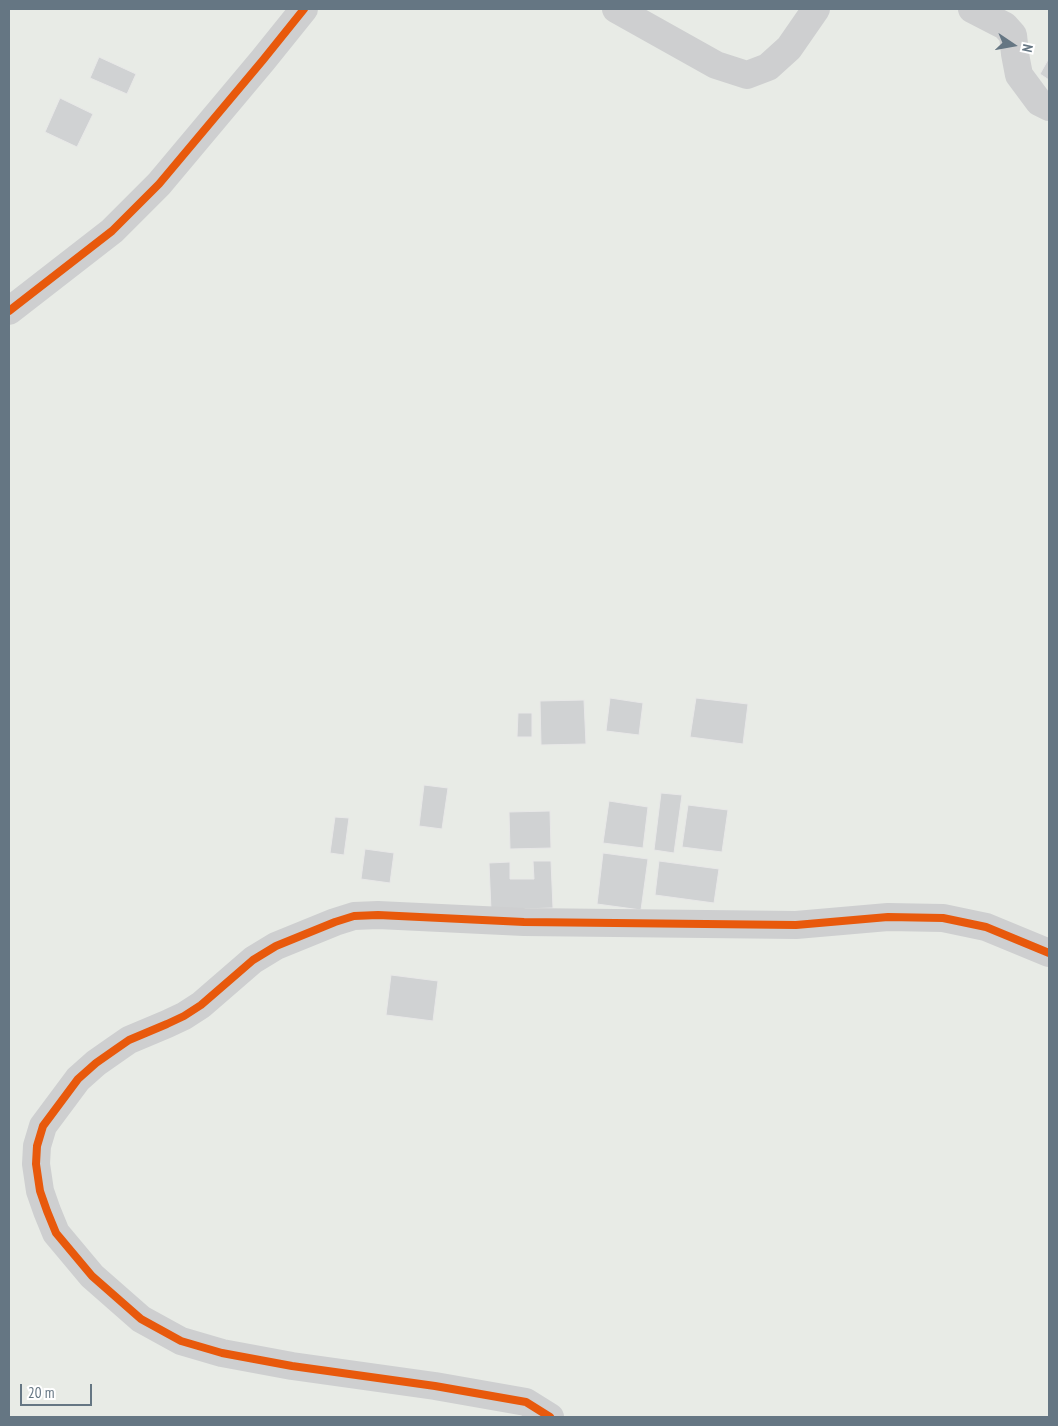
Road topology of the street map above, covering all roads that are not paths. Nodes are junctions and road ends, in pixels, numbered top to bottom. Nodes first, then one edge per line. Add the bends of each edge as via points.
1 (304, 9) edge
2 (616, 9) edge
3 (816, 9) edge
4 (972, 9) edge
5 (1049, 107) edge
6 (9, 310) edge
7 (1049, 953) edge
8 (550, 1417) edge

1 - 6 street via 159,184 112,231
2 - 3 street via 716,65 747,74 768,67 789,48
4 - 5 street via 1005,26 1013,35 1019,75 1039,102
7 - 8 street via 986,927 943,918 888,916 796,924 747,924 524,922 354,916 276,946 253,960 184,1016 116,1048 78,1079 43,1126 36,1164 40,1191 56,1233 92,1276 141,1319 181,1341 222,1353 526,1402

